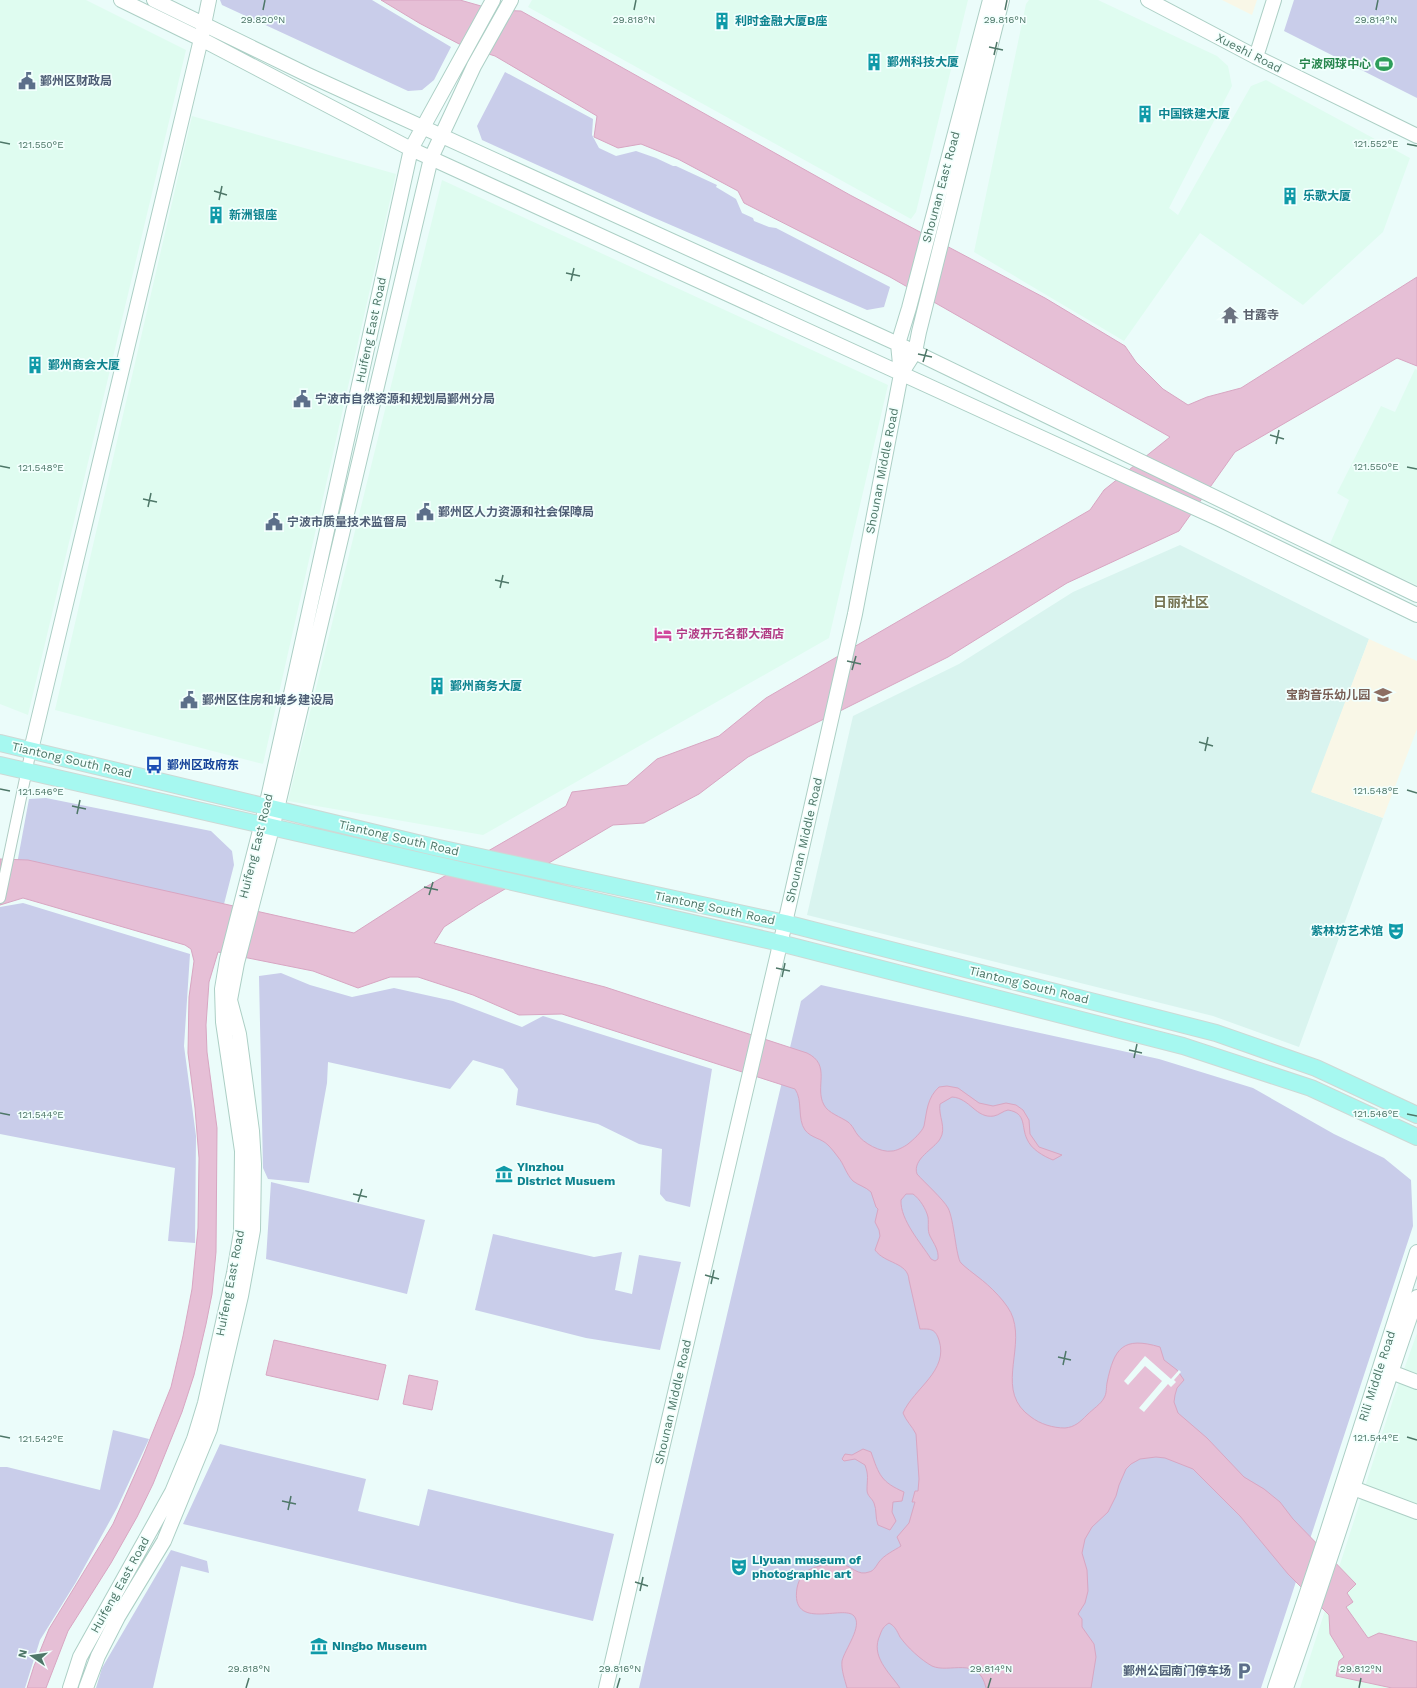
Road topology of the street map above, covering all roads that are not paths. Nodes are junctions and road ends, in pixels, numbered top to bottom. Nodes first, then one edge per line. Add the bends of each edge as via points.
1 (121, 0) edge
2 (154, 0) edge
3 (209, 0) edge
4 (493, 0) edge
5 (990, 0) edge
6 (1002, 0) edge
7 (1148, 0) edge
8 (1274, 0) edge
9 (510, 1) edge
10 (204, 25) junction
11 (202, 39) junction
12 (1256, 57) junction
13 (423, 128) junction
14 (441, 136) junction
15 (1417, 136) edge
16 (411, 149) junction
17 (431, 158) junction
18 (919, 332) joint
19 (898, 344) junction
20 (915, 352) junction
21 (901, 374) junction
22 (1417, 595) edge
23 (1417, 615) edge
24 (0, 743) edge
25 (31, 750) junction
26 (0, 765) edge
27 (26, 771) junction
28 (272, 808) junction
29 (267, 826) junction
30 (0, 898) edge
31 (785, 923) junction
32 (780, 943) junction
33 (232, 961) junction
34 (1417, 1114) edge
35 (1417, 1138) edge
36 (1417, 1252) edge
37 (1417, 1297) edge
38 (1391, 1372) junction
39 (1417, 1382) edge
40 (1353, 1488) junction
41 (1417, 1512) edge
42 (1327, 1550) junction
43 (1309, 1606) junction
44 (70, 1688) edge
45 (86, 1688) edge
46 (606, 1688) edge
47 (1275, 1688) edge
48 (1286, 1688) edge

1 - 11 main road
2 - 10 main road
3 - 10 main road
4 - 13 main road, Huifeng East Road
5 - 19 main road, Shounan East Road
6 - 18 main road, Shounan East Road
7 - 12 main road, Xueshi Road
8 - 12 main road
9 - 14 main road, Huifeng East Road via 474,66
10 - 11 main road
10 - 13 main road
11 - 16 main road
11 - 25 main road
12 - 15 main road, Xueshi Road
13 - 14 main road
13 - 16 main road, Huifeng East Road
14 - 17 main road, Huifeng East Road
14 - 19 main road
16 - 17 main road
16 - 28 main road, Huifeng East Road
17 - 21 main road
17 - 28 main road, Huifeng East Road
18 - 20 main road, Shounan Middle Road
19 - 20 main road
19 - 21 main road, Shounan East Road
20 - 21 main road, Shounan Middle Road
20 - 22 main road
21 - 23 main road via 1219,519
21 - 31 main road, Shounan Middle Road via 855,614
24 - 25 main road, Tiantong South Road
25 - 27 street
25 - 28 main road, Tiantong South Road
26 - 27 main road, Tiantong South Road
27 - 29 main road, Tiantong South Road
27 - 30 street
28 - 29 main road, Huifeng East Road
28 - 31 main road, Tiantong South Road via 434,847
29 - 32 main road, Tiantong South Road
29 - 33 main road, Huifeng East Road
31 - 32 main road, Shounan Middle Road
31 - 34 main road, Tiantong South Road via 1216,1033 1316,1068
32 - 35 main road, Tiantong South Road via 1183,1046 1311,1088
32 - 46 main road, Shounan Middle Road
33 - 44 main road, Huifeng East Road via 222,989 224,1022 242,1151 240,1232 230,1294 205,1403 194,1439 172,1492 80,1657
33 - 45 main road, Huifeng East Road via 230,1000 239,1034 254,1164 253,1230 241,1296 210,1429 164,1541 118,1617 98,1656
36 - 42 main road, Rili Middle Road
37 - 38 main road, Rili Middle Road
38 - 39 main road
38 - 40 main road, Rili Middle Road
40 - 41 main road
40 - 42 main road, Rili Middle Road
42 - 43 main road
43 - 47 main road
43 - 48 main road

